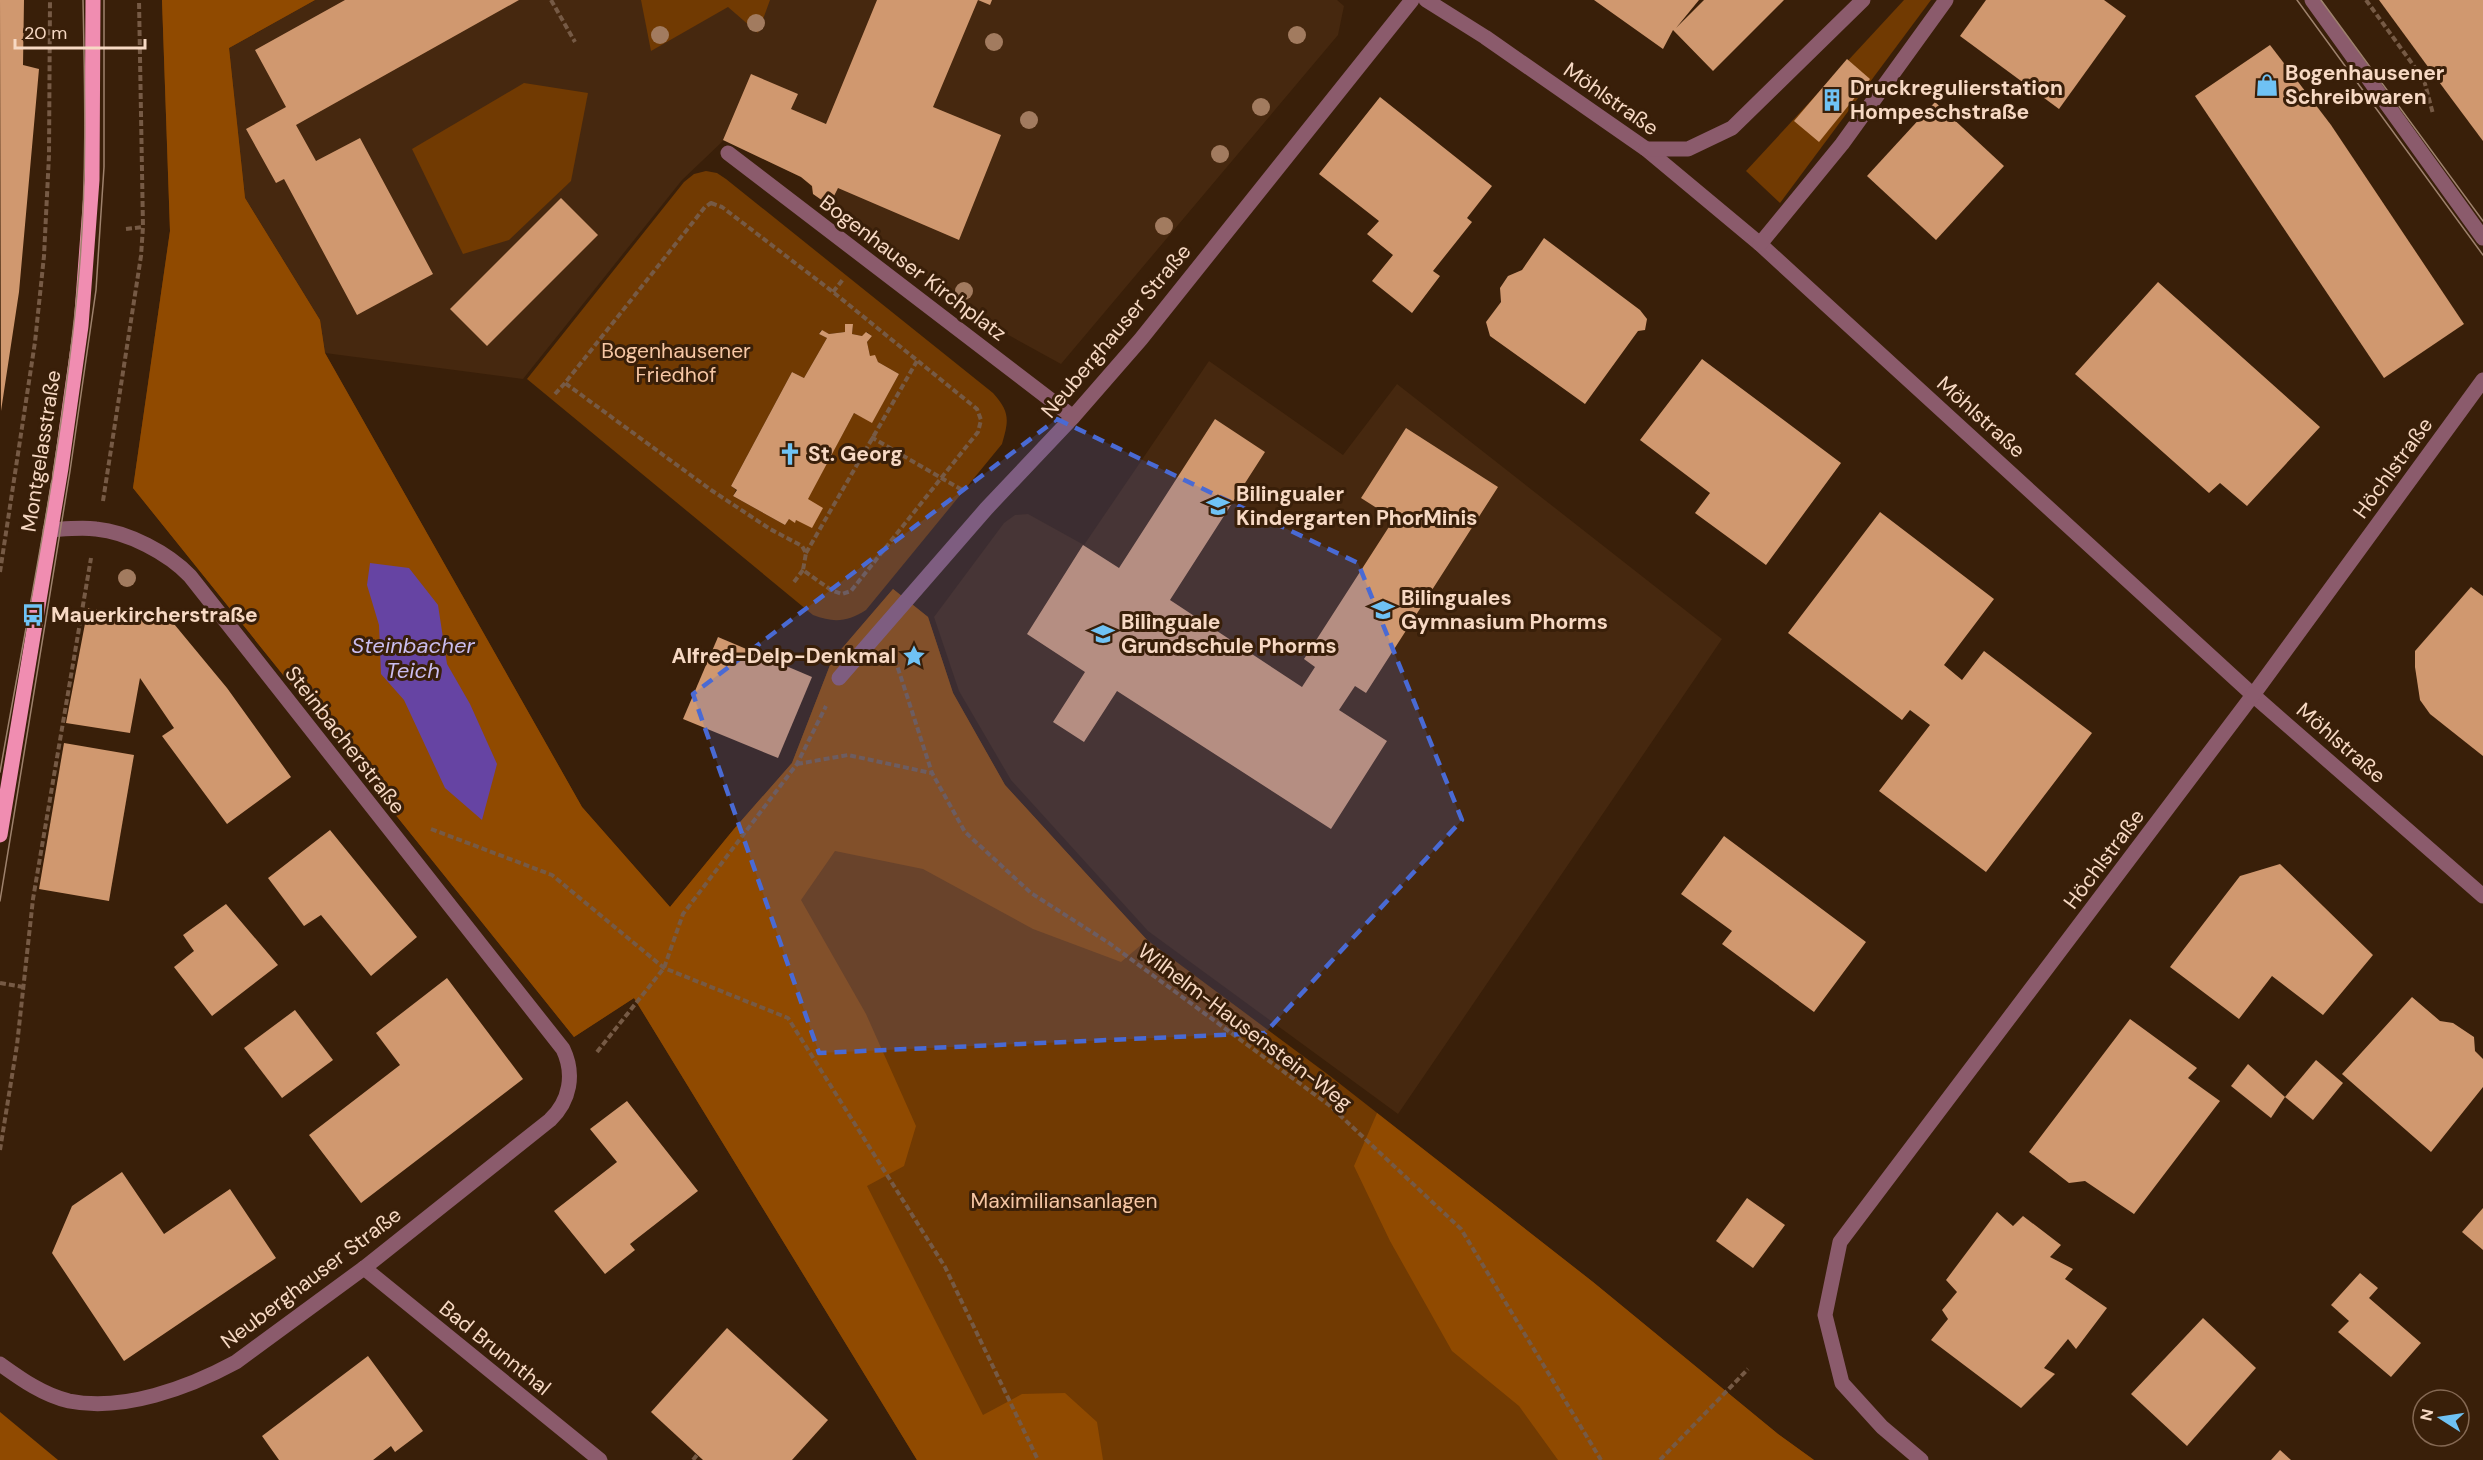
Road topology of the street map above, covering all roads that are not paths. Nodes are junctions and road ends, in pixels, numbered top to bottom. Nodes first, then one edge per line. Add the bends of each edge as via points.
1 (83, 0) edge
2 (93, 0) edge
3 (1412, 0) edge
4 (1426, 0) edge
5 (1863, 0) edge
6 (1946, 0) edge
7 (2312, 0) edge
8 (93, 70) junction
9 (1646, 149) junction
10 (728, 153) dead end
11 (2483, 238) edge
12 (1760, 244) junction
13 (2483, 381) edge
14 (1073, 417) junction
15 (50, 530) junction
16 (840, 678) road end
17 (2253, 695) junction
18 (0, 835) edge
19 (2483, 896) edge
20 (569, 1086) joint
21 (364, 1268) junction
22 (0, 1364) edge
23 (600, 1460) edge
24 (1921, 1460) edge

1 - 8 main road, Montgelasstraße
2 - 8 main road, Montgelasstraße
3 - 14 street, Neuberghauser Straße via 1141,339
4 - 9 street, Möhlstraße
5 - 9 street via 1732,128 1688,149
6 - 12 street via 1842,144
7 - 11 street
8 - 15 main road, Montgelasstraße via 85,290
9 - 12 street, Möhlstraße
10 - 14 street, Bogenhauser Kirchplatz
12 - 17 street, Möhlstraße
13 - 17 street, Höchlstraße
14 - 16 street, Neuberghauser Straße via 986,509
15 - 18 main road, Montgelasstraße
15 - 20 street, Steinbacherstraße via 97,529 133,540 176,561 563,1049 570,1072
17 - 19 street, Möhlstraße
17 - 24 street, Höchlstraße via 1840,1242 1825,1315 1842,1383 1882,1427
20 - 21 street, Neuberghauser Straße via 562,1105 550,1120
21 - 22 street, Neuberghauser Straße via 236,1362 148,1398 68,1401 37,1389
21 - 23 street, Bad Brunnthal

